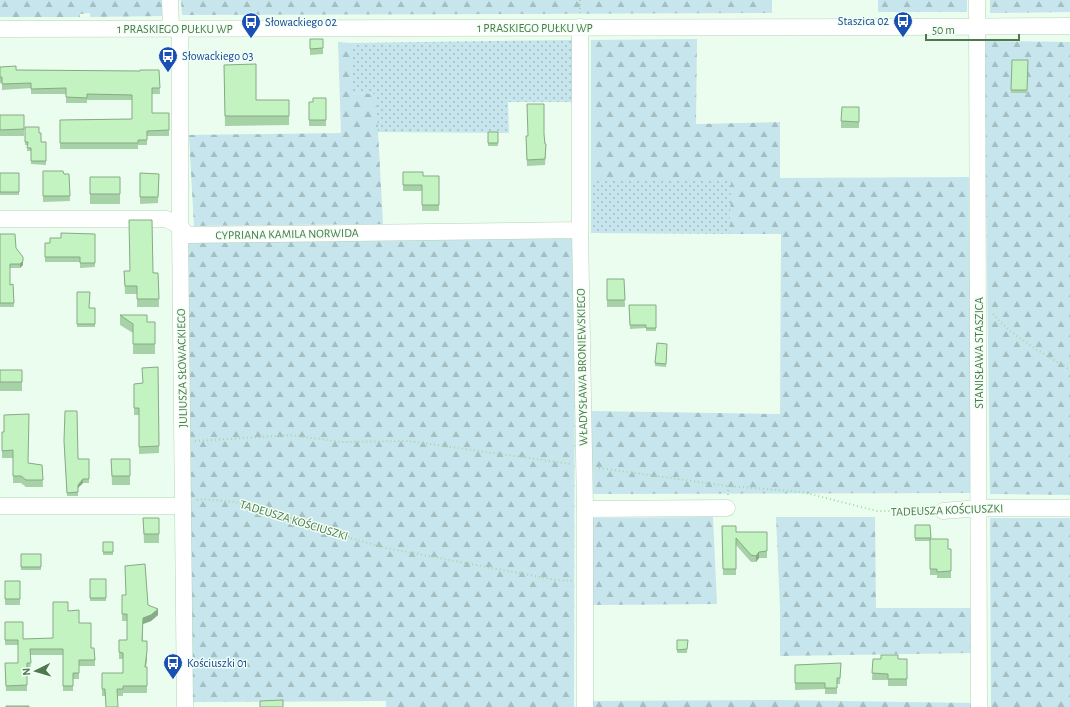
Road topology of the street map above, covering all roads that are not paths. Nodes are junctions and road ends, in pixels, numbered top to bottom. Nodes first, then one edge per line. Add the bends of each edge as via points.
1 (170, 0) edge
2 (977, 0) edge
3 (977, 26) junction
4 (1070, 26) edge
5 (580, 27) junction
6 (0, 29) edge
7 (176, 29) junction
8 (0, 218) edge
9 (180, 226) junction
10 (580, 230) junction
11 (0, 506) edge
12 (183, 506) junction
13 (727, 508) road end
14 (979, 508) junction
15 (1070, 508) edge
16 (585, 509) junction
17 (943, 510) road end
18 (185, 707) edge
19 (585, 707) edge
20 (979, 707) edge

1 - 7 street, JULIUSZA SŁOWACKIEGO
2 - 3 street, STANISŁAWA STASZICA
3 - 4 street, 1 PRASKIEGO PUŁKU WP
3 - 5 street, 1 PRASKIEGO PUŁKU WP
3 - 14 street, STANISŁAWA STASZICA
5 - 7 street, 1 PRASKIEGO PUŁKU WP
5 - 10 street, WŁADYSŁAWA BRONIEWSKIEGO
6 - 7 street, 1 PRASKIEGO PUŁKU WP
7 - 9 street, JULIUSZA SŁOWACKIEGO
8 - 9 street, CYPRIANA KAMILA NORWIDA via 166,219
9 - 10 street, CYPRIANA KAMILA NORWIDA via 187,235
9 - 12 street, JULIUSZA SŁOWACKIEGO
10 - 16 street, WŁADYSŁAWA BRONIEWSKIEGO
11 - 12 street
12 - 18 street, JULIUSZA SŁOWACKIEGO
13 - 16 street
14 - 15 street, TADEUSZA KOŚCIUSZKI
14 - 17 street, TADEUSZA KOŚCIUSZKI
14 - 20 street, STANISŁAWA STASZICA
16 - 19 street, WŁADYSŁAWA BRONIEWSKIEGO

